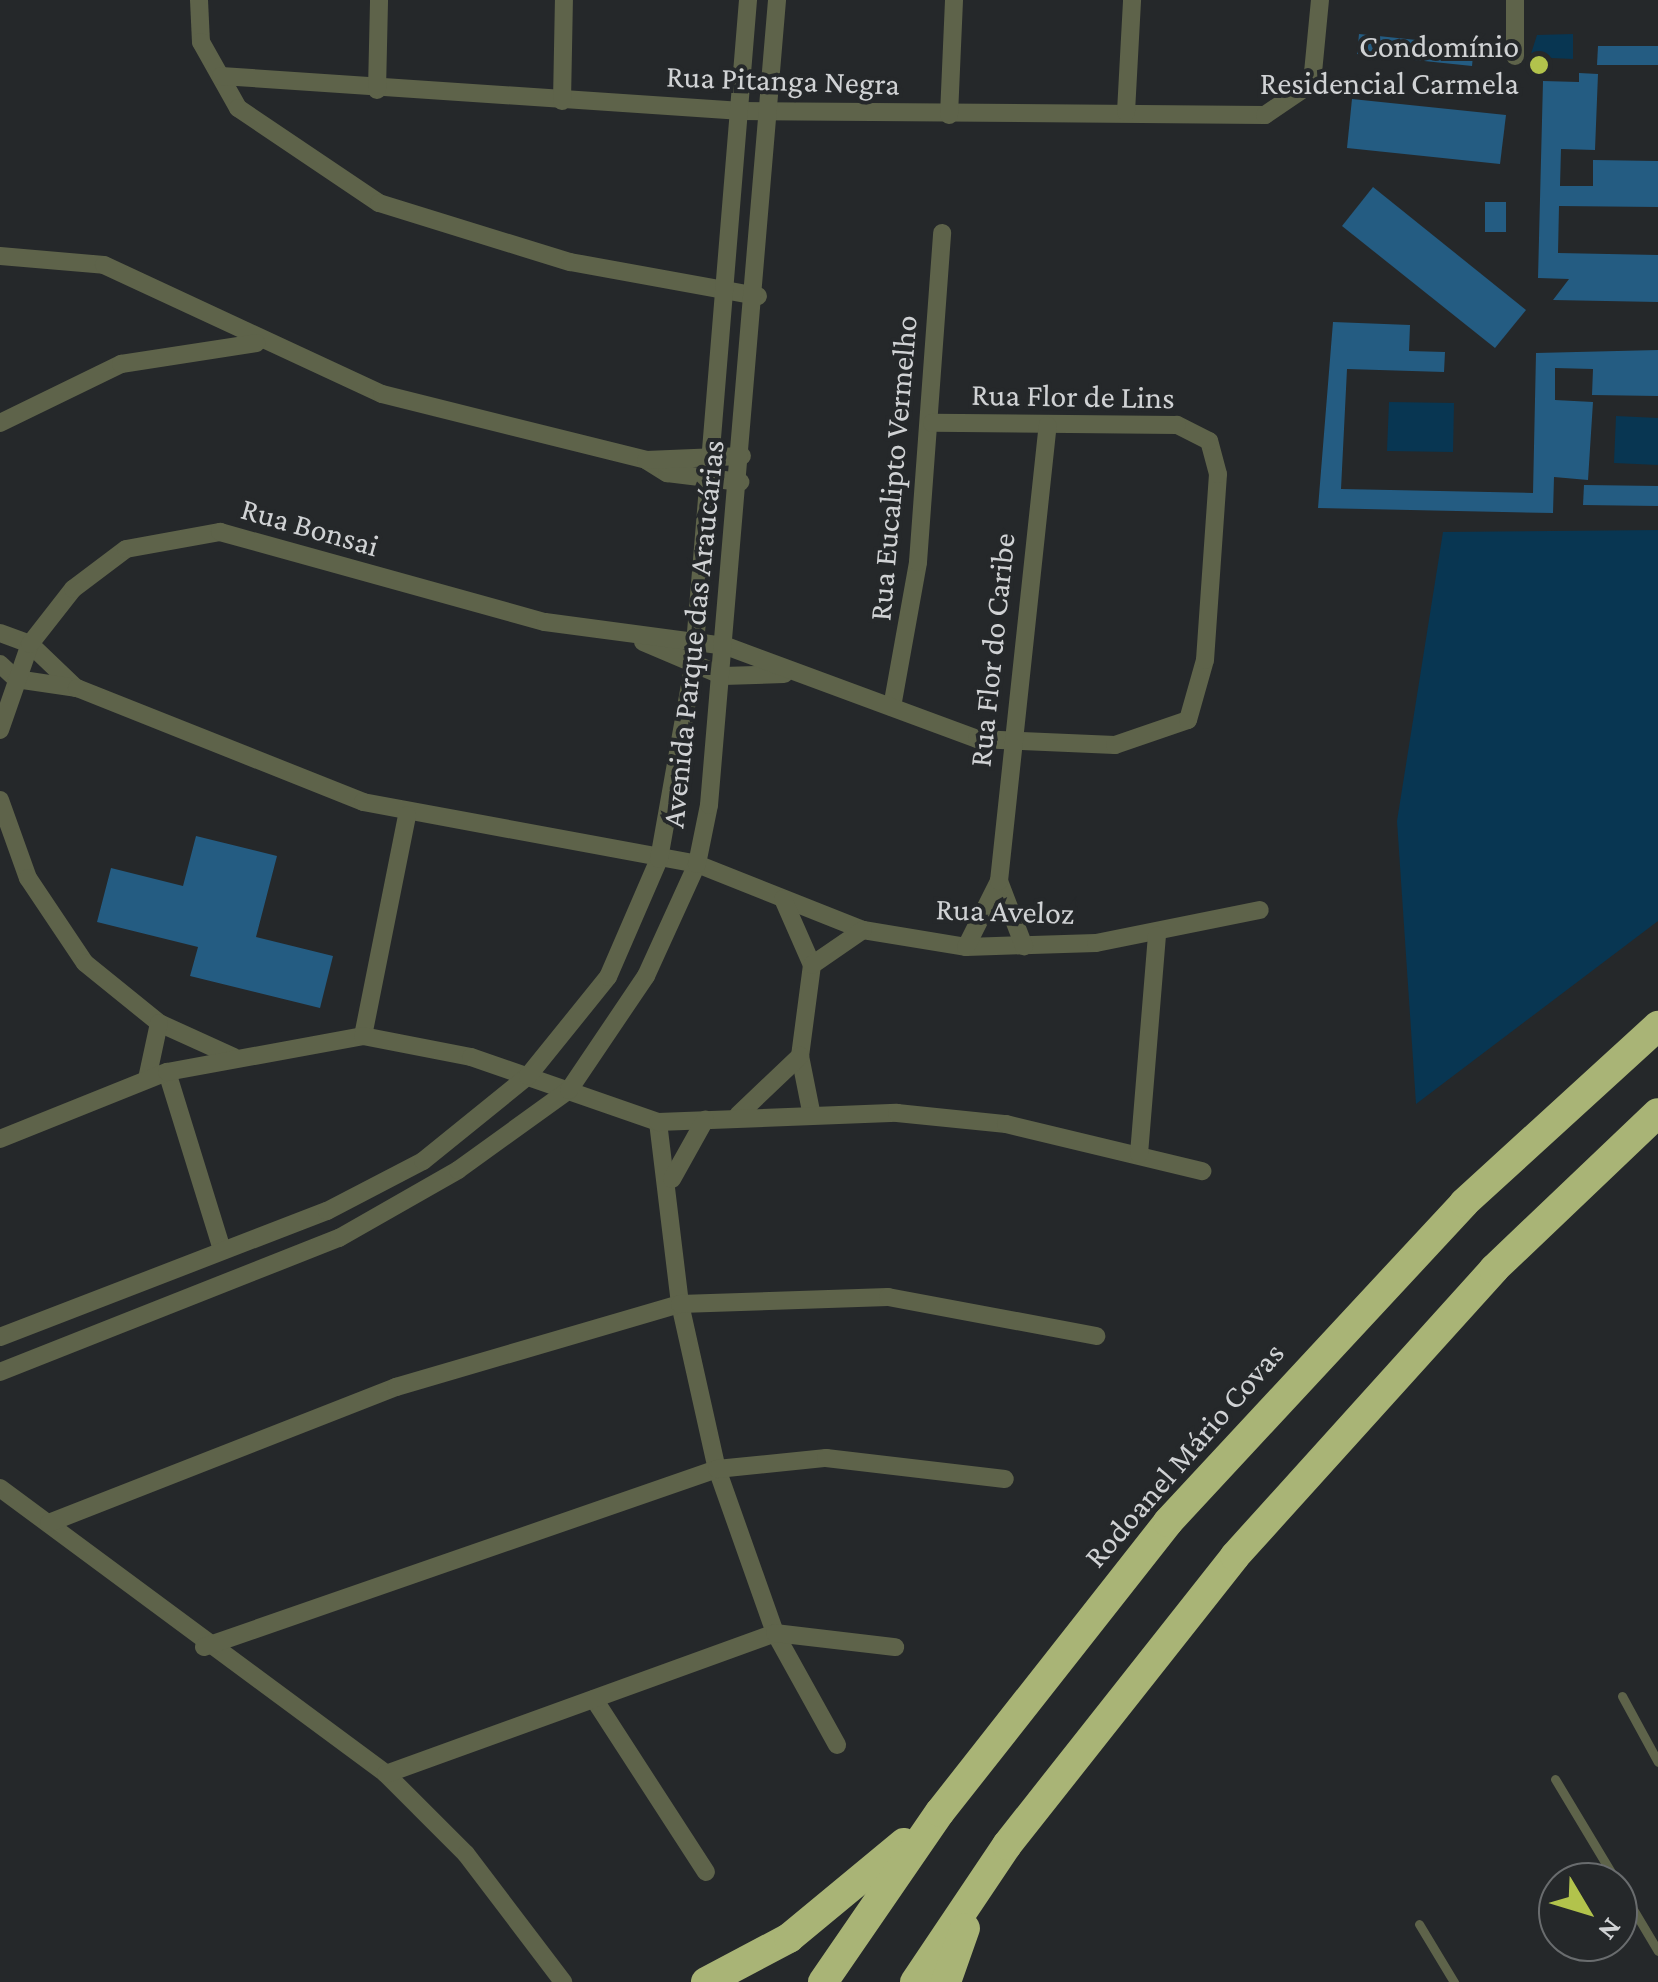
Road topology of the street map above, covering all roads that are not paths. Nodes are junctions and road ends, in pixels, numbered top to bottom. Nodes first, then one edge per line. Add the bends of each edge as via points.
1 (199, 0) edge
2 (379, 0) edge
3 (564, 0) edge
4 (954, 0) edge
5 (1132, 0) edge
6 (1320, 0) edge
7 (1515, 0) edge
8 (748, 3) edge
9 (777, 3) edge
10 (1515, 56) dead end
11 (221, 76) junction
12 (376, 90) junction
13 (562, 101) junction
14 (742, 110) junction
15 (774, 112) junction
16 (1126, 112) junction
17 (949, 115) junction
18 (942, 233) dead end
19 (0, 256) edge
20 (727, 292) junction
21 (758, 296) junction
22 (256, 343) junction
23 (0, 423) edge
24 (932, 424) junction
25 (1048, 426) junction
26 (714, 452) junction
27 (742, 456) junction
28 (646, 460) junction
29 (712, 479) junction
30 (740, 482) junction
31 (0, 634) edge
32 (640, 641) junction
33 (695, 642) junction
34 (30, 644) junction
35 (726, 646) junction
36 (0, 664) edge
37 (693, 669) junction
38 (795, 674) junction
39 (723, 676) junction
40 (16, 679) junction
41 (77, 688) junction
42 (892, 707) junction
43 (0, 730) edge
44 (1011, 744) junction
45 (0, 800) edge
46 (406, 814) junction
47 (659, 859) junction
48 (697, 864) junction
49 (1000, 881) junction
50 (783, 899) junction
51 (1260, 910) dead end
52 (863, 930) junction
53 (1157, 936) junction
54 (1024, 946) junction
55 (966, 947) junction
56 (812, 965) junction
57 (158, 1024) junction
58 (1658, 1026) edge
59 (362, 1036) junction
60 (800, 1056) junction
61 (234, 1057) junction
62 (166, 1072) junction
63 (528, 1076) junction
64 (147, 1079) junction
65 (569, 1090) junction
66 (811, 1110) junction
67 (1658, 1113) edge
68 (738, 1115) junction
69 (705, 1120) junction
70 (658, 1122) junction
71 (0, 1140) edge
72 (1139, 1154) junction
73 (1202, 1172) dead end
74 (672, 1179) junction
75 (222, 1250) junction
76 (680, 1304) junction
77 (1096, 1336) dead end
78 (0, 1337) edge
79 (0, 1372) edge
80 (717, 1469) junction
81 (1005, 1479) dead end
82 (0, 1488) edge
83 (50, 1524) junction
84 (775, 1632) junction
85 (204, 1647) junction
86 (895, 1648) dead end
87 (1622, 1696) dead end
88 (594, 1698) junction
89 (836, 1745) dead end
90 (1658, 1762) edge
91 (386, 1774) junction
92 (1555, 1778) dead end
93 (940, 1812) junction
94 (1007, 1846) junction
95 (1605, 1862) edge
96 (706, 1872) dead end
97 (1638, 1918) edge
98 (1419, 1924) dead end
99 (1658, 1951) edge
100 (563, 1982) edge
101 (706, 1982) edge
102 (823, 1982) edge
103 (915, 1982) edge
104 (946, 1982) edge
105 (1454, 1982) edge

1 - 11 street via 201,42
2 - 12 street
3 - 13 street
4 - 17 street
5 - 16 street
6 - 16 street, Rua Pitanga Negra via 1318,64 1301,98 1265,115
7 - 10 street
8 - 9 street
8 - 14 street, Avenida Parque das Araucárias
9 - 15 street, Avenida Parque das Araucárias
11 - 12 street, Rua Pitanga Negra
11 - 20 street via 262,130 379,203 541,255
12 - 13 street, Rua Pitanga Negra
13 - 14 street, Rua Pitanga Negra
14 - 15 street, Rua Pitanga Negra
14 - 20 street, Avenida Parque das Araucárias
15 - 17 street, Rua Pitanga Negra
15 - 21 street, Avenida Parque das Araucárias
16 - 17 street, Rua Pitanga Negra
18 - 24 street, Rua Eucalipto Vermelho
19 - 22 street via 58,256 131,274
20 - 21 street
20 - 26 street, Avenida Parque das Araucárias
21 - 27 street, Avenida Parque das Araucárias
22 - 23 street via 120,364
22 - 28 street via 474,424
24 - 25 street, Rua Flor de Lins
24 - 42 street, Rua Eucalipto Vermelho
25 - 44 street, Rua Flor do Caribe
25 - 44 street, Rua Flor de Lins via 1177,425 1210,441 1218,474 1205,660 1188,720 1115,745
26 - 27 street
26 - 28 street
26 - 29 street, Avenida Parque das Araucárias
27 - 30 street, Avenida Parque das Araucárias
28 - 29 street
29 - 30 street
29 - 33 street, Avenida Parque das Araucárias
30 - 35 street, Avenida Parque das Araucárias
31 - 34 street
32 - 33 street
32 - 34 street, Rua Bonsai via 220,532 126,550 74,589
32 - 37 street
33 - 35 street
33 - 37 street, Avenida Parque das Araucárias
34 - 40 street, Rua Bonsai
34 - 41 street
35 - 38 street
35 - 39 street, Avenida Parque das Araucárias
36 - 40 street
37 - 39 street
37 - 47 street, Avenida Parque das Araucárias
38 - 39 street
38 - 42 street
39 - 48 street, Avenida Parque das Araucárias
40 - 41 street
40 - 43 street, Rua Bonsai
41 - 46 street, Rua Aveloz
42 - 44 street
44 - 49 street, Rua Flor do Caribe
45 - 57 street via 8,837 53,920 107,986
46 - 47 street, Rua Aveloz
46 - 59 street
47 - 48 street, Rua Aveloz
47 - 63 street, Avenida Parque das Araucárias via 608,977
48 - 50 street, Rua Aveloz
48 - 65 street, Avenida Parque das Araucárias via 646,976
49 - 54 street
49 - 55 street
50 - 52 street, Rua Aveloz
50 - 56 street
51 - 53 street, Rua Aveloz
52 - 55 street, Rua Aveloz
52 - 56 street
53 - 54 street, Rua Aveloz
53 - 72 street
54 - 55 street, Rua Aveloz
56 - 60 street
57 - 61 street
57 - 64 street
58 - 93 highway, Rodoanel Mário Covas via 1464,1203 1319,1354 1133,1564
59 - 61 street
59 - 63 street
60 - 66 street
60 - 68 street
61 - 62 street
62 - 64 street
62 - 75 street
63 - 65 street
63 - 75 street, Avenida Parque das Araucárias via 376,1188
64 - 71 street
65 - 70 street
65 - 79 street, Avenida Parque das Araucárias via 458,1170 339,1238
66 - 68 street
66 - 72 street via 1006,1124
67 - 94 highway via 1374,1396
68 - 69 street
69 - 70 street
69 - 74 street
70 - 74 street
72 - 73 street
74 - 76 street
75 - 78 street, Avenida Parque das Araucárias
76 - 77 street via 888,1297
76 - 80 street
76 - 83 street via 396,1387
80 - 81 street via 865,1460
80 - 84 street
80 - 85 street
82 - 83 street
83 - 85 street
84 - 86 street
84 - 88 street
84 - 89 street
85 - 91 street
87 - 90 lane
88 - 91 street
88 - 96 street
91 - 100 street via 466,1854
92 - 95 lane
93 - 101 highway via 789,1938
93 - 102 highway, Rodoanel Mário Covas
94 - 103 highway
94 - 104 highway
97 - 99 lane
98 - 105 lane

